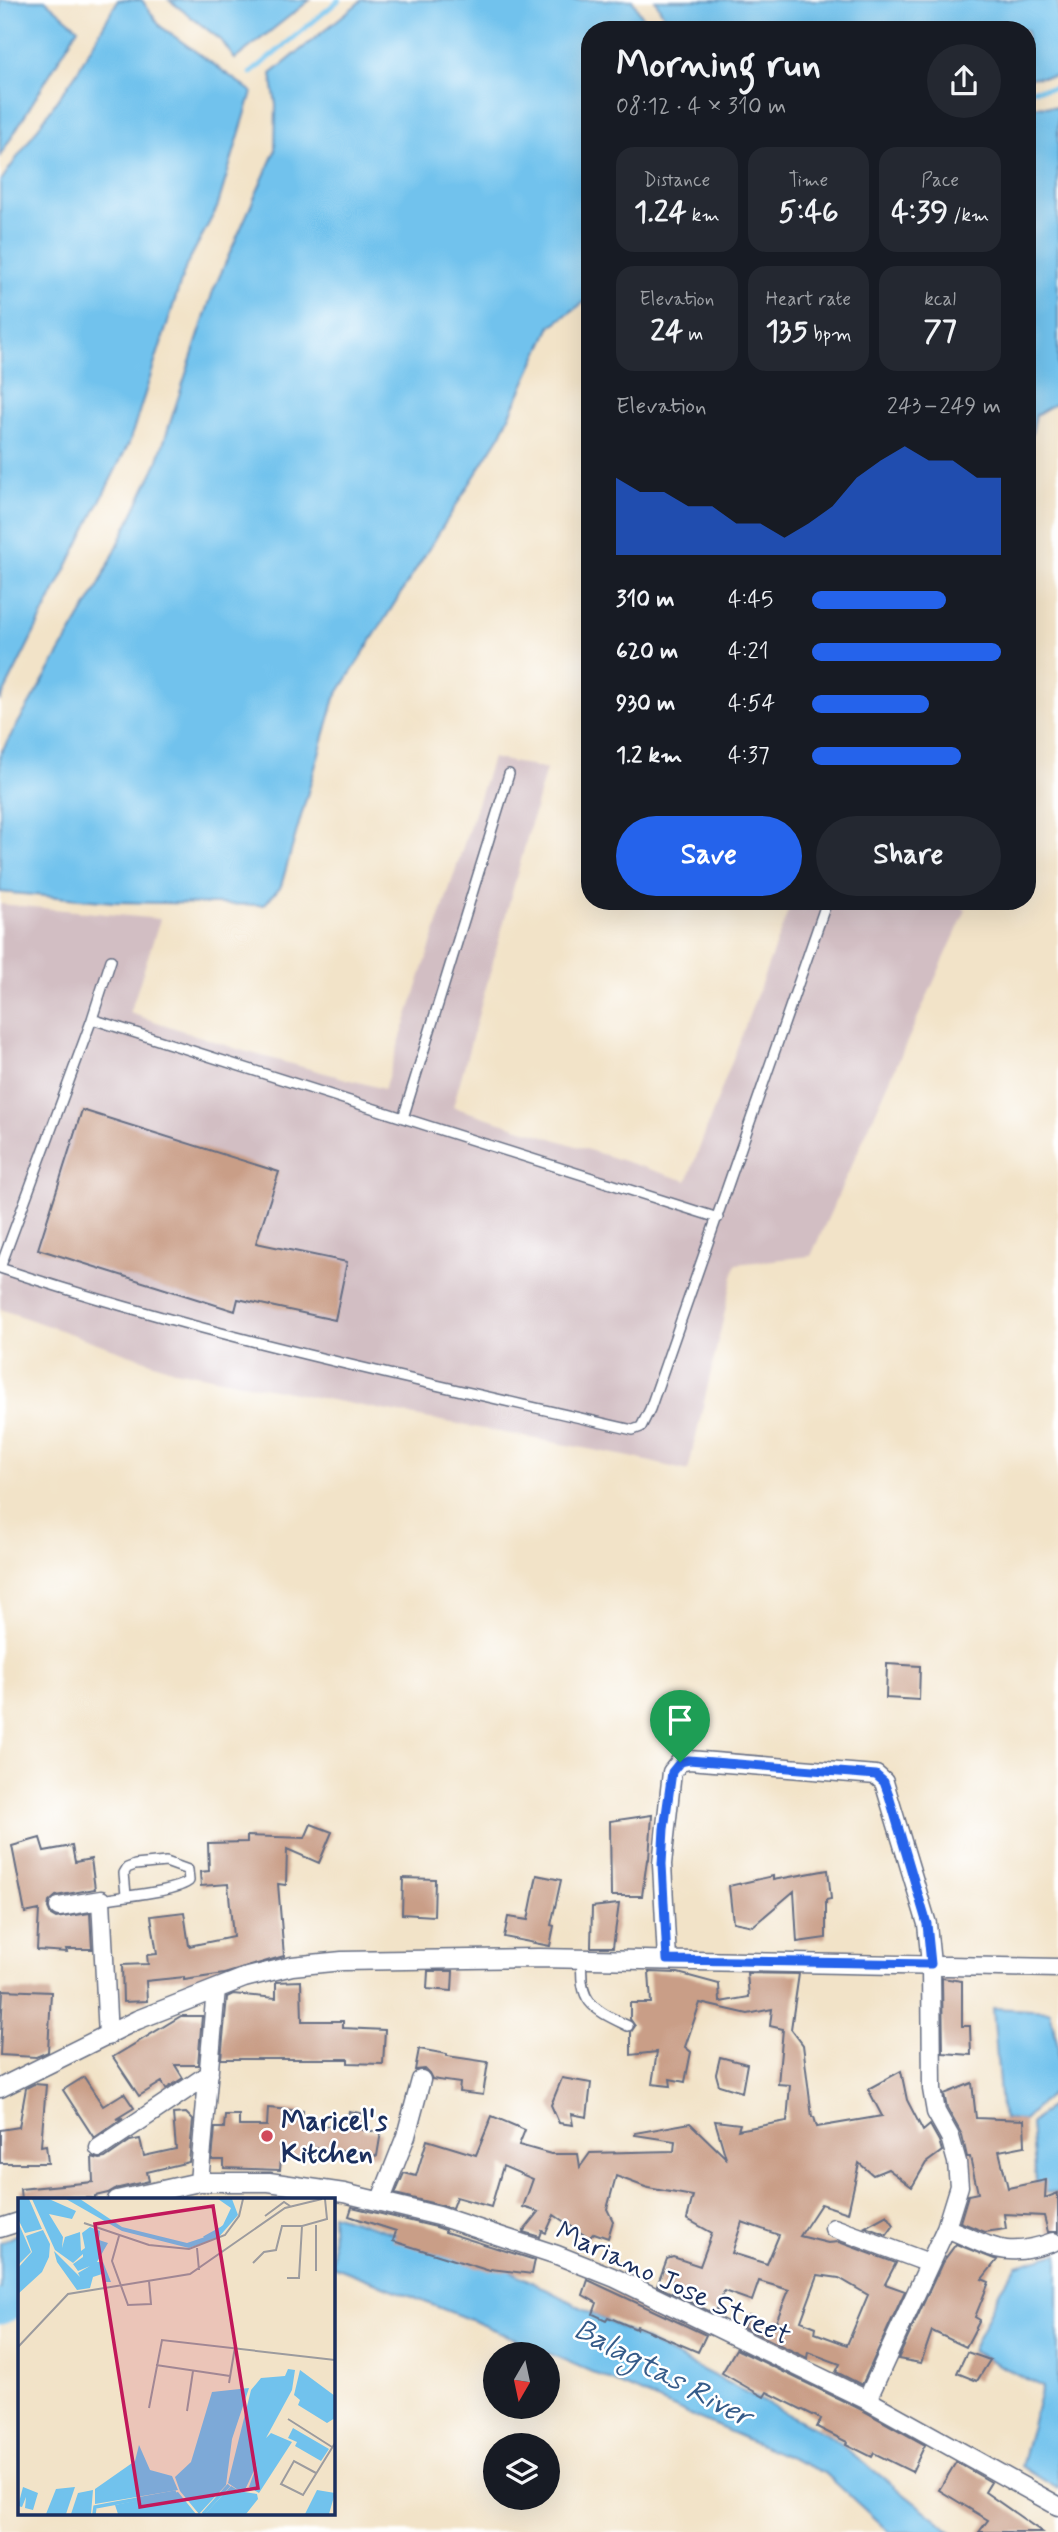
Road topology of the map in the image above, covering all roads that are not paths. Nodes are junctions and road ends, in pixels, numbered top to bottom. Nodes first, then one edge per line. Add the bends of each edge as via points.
1 (509, 774) dead end
2 (824, 910) edge
3 (111, 960) dead end
4 (92, 1019) junction
5 (403, 1118) junction
6 (718, 1218) junction
7 (0, 1268) edge
8 (126, 1895) junction
9 (101, 1900) junction
10 (59, 1908) dead end
11 (582, 1959) junction
12 (667, 1960) junction
13 (931, 1964) junction
14 (1058, 1968) edge
15 (216, 1989) junction
16 (628, 2026) dead end
17 (108, 2036) junction
18 (209, 2074) junction
19 (421, 2080) dead end
20 (0, 2088) edge
21 (99, 2148) dead end
22 (199, 2182) junction
23 (126, 2198) edge
24 (380, 2202) junction
25 (18, 2222) edge
26 (0, 2228) edge
27 (834, 2228) dead end
28 (946, 2228) junction
29 (1053, 2242) dead end
30 (929, 2263) junction
31 (867, 2400) junction
32 (1058, 2506) edge

1 - 5 lane
2 - 6 lane
3 - 4 lane
4 - 5 lane
4 - 7 lane
5 - 6 lane
6 - 7 lane via 650,1409 641,1427 633,1430 278,1349
8 - 8 lane via 127,1868 166,1862 188,1870 185,1885
8 - 9 lane
9 - 10 street
9 - 17 street
11 - 12 street
11 - 15 street via 342,1961 292,1966
11 - 16 lane via 580,1985 586,1999 601,2013
12 - 13 street
12 - 13 street via 664,1829 672,1772 680,1762 689,1760 876,1775 889,1796 927,1924
13 - 14 street
13 - 28 street via 932,2089 936,2112 957,2162 959,2186
15 - 17 street
15 - 18 street
17 - 20 street
18 - 21 street
18 - 22 street
19 - 24 street via 406,2136
22 - 23 street, Mariano Jose Street
22 - 24 street, Mariano Jose Street via 281,2183
24 - 31 street, Mariano Jose Street via 439,2216 603,2273
25 - 26 street
27 - 30 street
28 - 29 street via 999,2250 1029,2250
28 - 30 street
30 - 31 street
31 - 32 street, Mariano Jose Street

